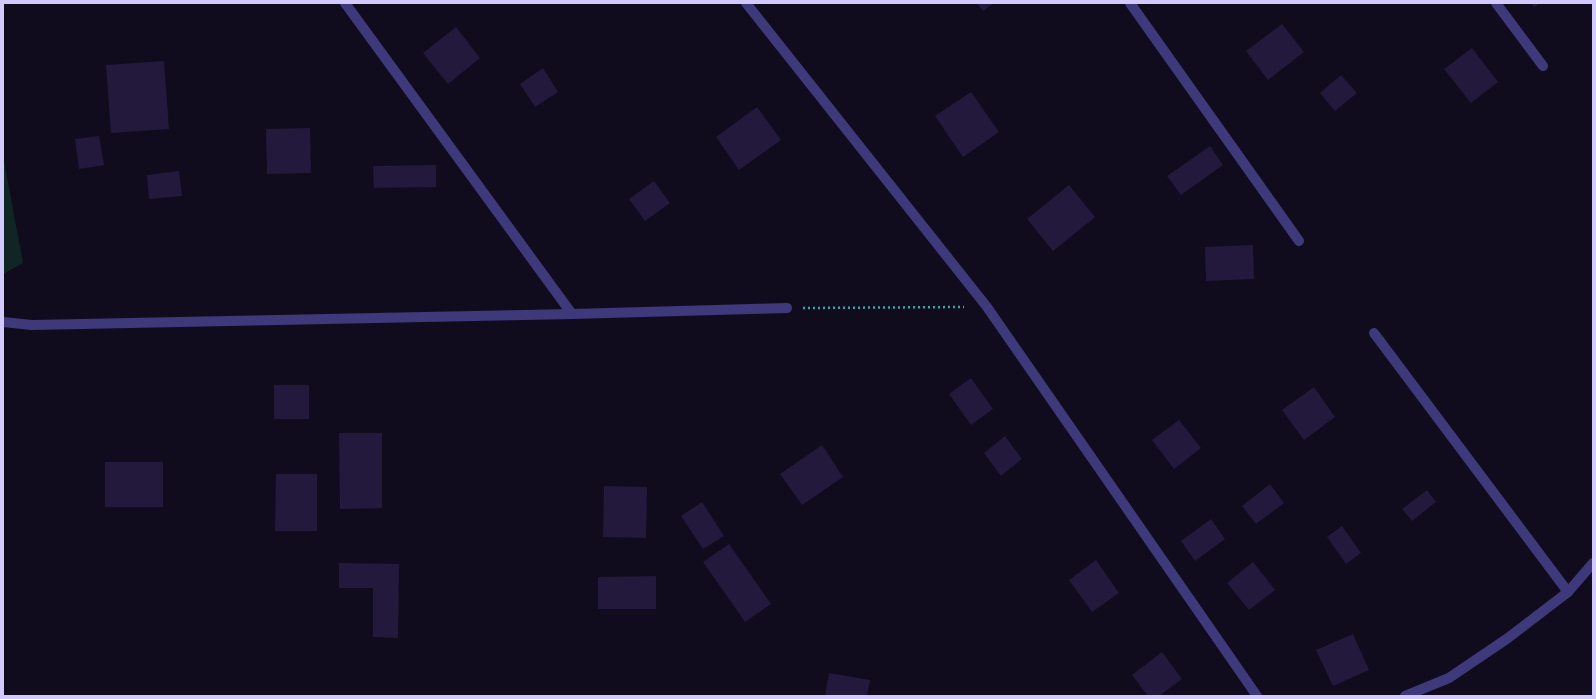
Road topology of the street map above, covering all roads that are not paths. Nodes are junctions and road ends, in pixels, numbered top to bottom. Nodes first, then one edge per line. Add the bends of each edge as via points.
1 (346, 3) edge
2 (746, 3) edge
3 (1130, 3) edge
4 (1496, 3) edge
5 (1543, 66) dead end
6 (1298, 241) dead end
7 (787, 308) road end
8 (572, 314) junction
9 (3, 322) edge
10 (1374, 333) dead end
11 (1593, 563) edge
12 (1568, 592) junction
13 (1257, 696) edge
14 (1405, 696) edge

1 - 8 street
2 - 13 street via 987,307
3 - 6 street
4 - 5 street
7 - 8 street
8 - 9 street via 40,325
10 - 12 street
11 - 12 street
12 - 14 street via 1508,638 1449,678

